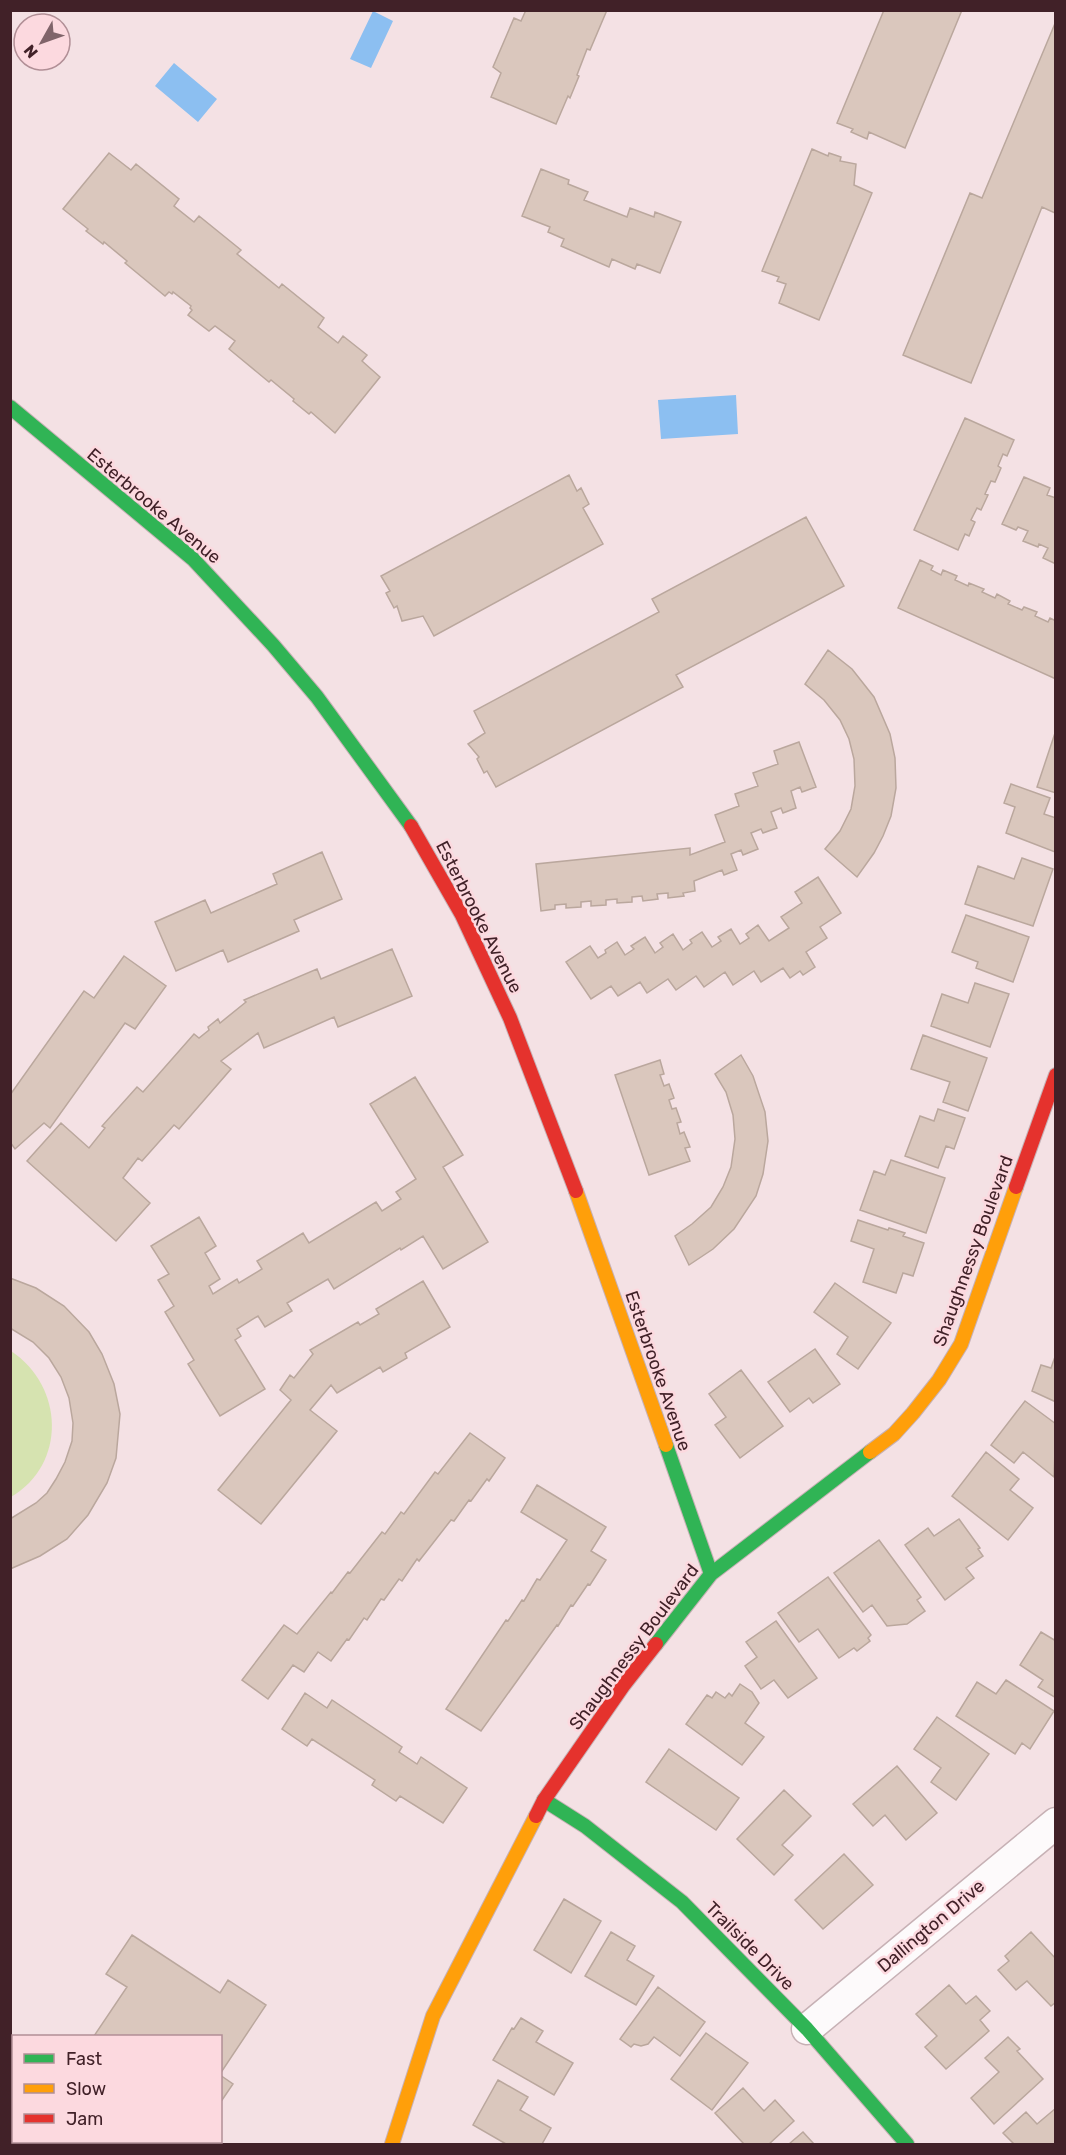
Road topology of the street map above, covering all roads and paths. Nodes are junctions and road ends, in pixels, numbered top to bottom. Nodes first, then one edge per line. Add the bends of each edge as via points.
1 (10, 407) edge
2 (1056, 1075) edge
3 (711, 1574) junction
4 (544, 1800) junction
5 (1056, 1823) edge
6 (807, 2029) junction
7 (392, 2145) edge
8 (907, 2145) edge

1 - 3 street, Esterbrooke Avenue via 194,559 317,697 406,817 462,915 510,1018 569,1170
2 - 3 street, Shaughnessy Boulevard via 961,1344 938,1383 912,1416 880,1445
3 - 4 street, Shaughnessy Boulevard via 623,1686
4 - 6 street, Trailside Drive via 580,1822 682,1902
4 - 7 street, Shaughnessy Boulevard via 433,2016
5 - 6 street, Dallington Drive
6 - 8 street, Trailside Drive

